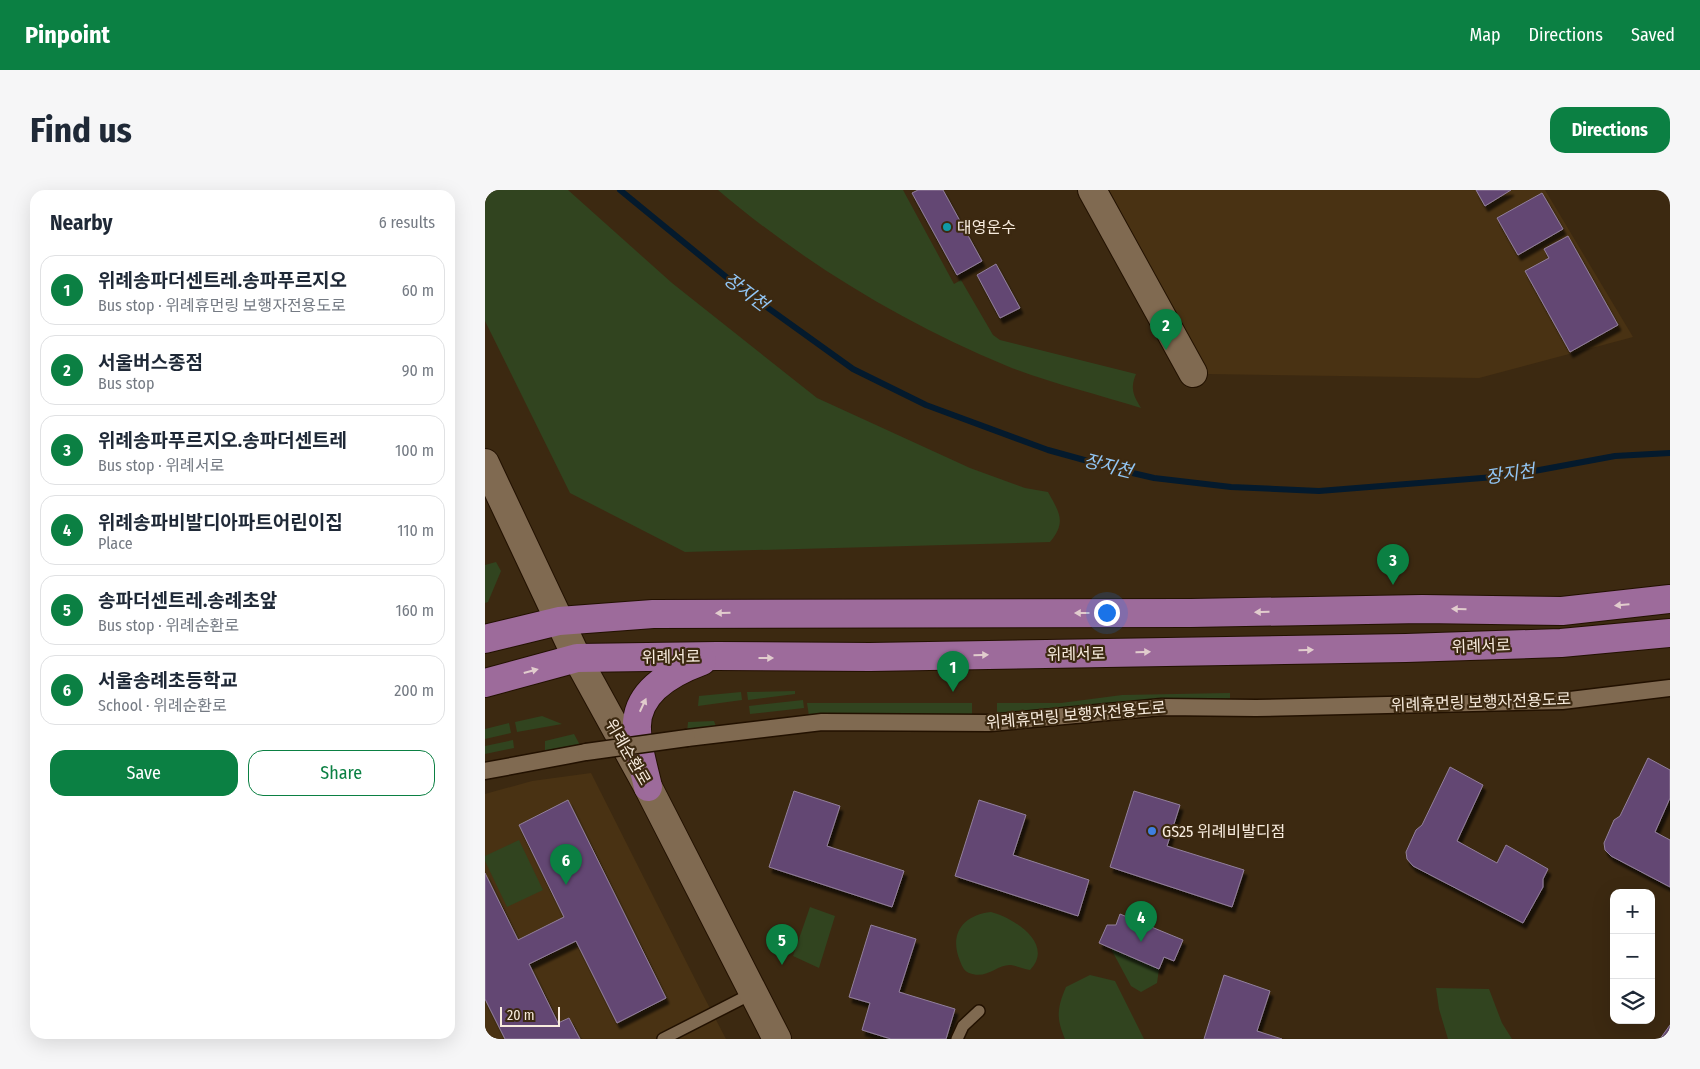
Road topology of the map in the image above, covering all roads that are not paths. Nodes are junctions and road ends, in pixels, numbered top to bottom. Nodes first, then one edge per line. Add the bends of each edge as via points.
1 (1092, 190) edge
2 (1193, 373) dead end
3 (485, 463) edge
4 (1670, 599) edge
5 (559, 621) junction
6 (1670, 633) edge
7 (485, 639) edge
8 (717, 656) junction
9 (577, 658) junction
10 (485, 683) edge
11 (1670, 688) edge
12 (485, 770) edge
13 (648, 786) junction
14 (753, 993) junction
15 (979, 1011) dead end
16 (663, 1039) edge
17 (777, 1039) edge
18 (957, 1039) edge

1 - 2 street
3 - 5 street, 위례순환로
4 -> 5 main road via 1562,611 749,612 653,614
5 - 7 main road
5 - 9 street, 위례순환로
8 -> 6 main road, 위례서로 via 870,657 1397,648 1561,643
8 - 9 main road, 위례서로
13 -> 8 main road via 637,729 645,699 658,684 677,671
10 -> 9 main road, 위례서로
9 - 13 street, 위례순환로
11 - 12 street, 위례휴먼링 보행자전용도로, bridge via 1562,700 1256,708 1162,707 990,723 822,722 586,752
13 - 14 street, 위례순환로
14 - 16 lane
14 - 17 street, 위례순환로
15 - 18 lane via 963,1026

